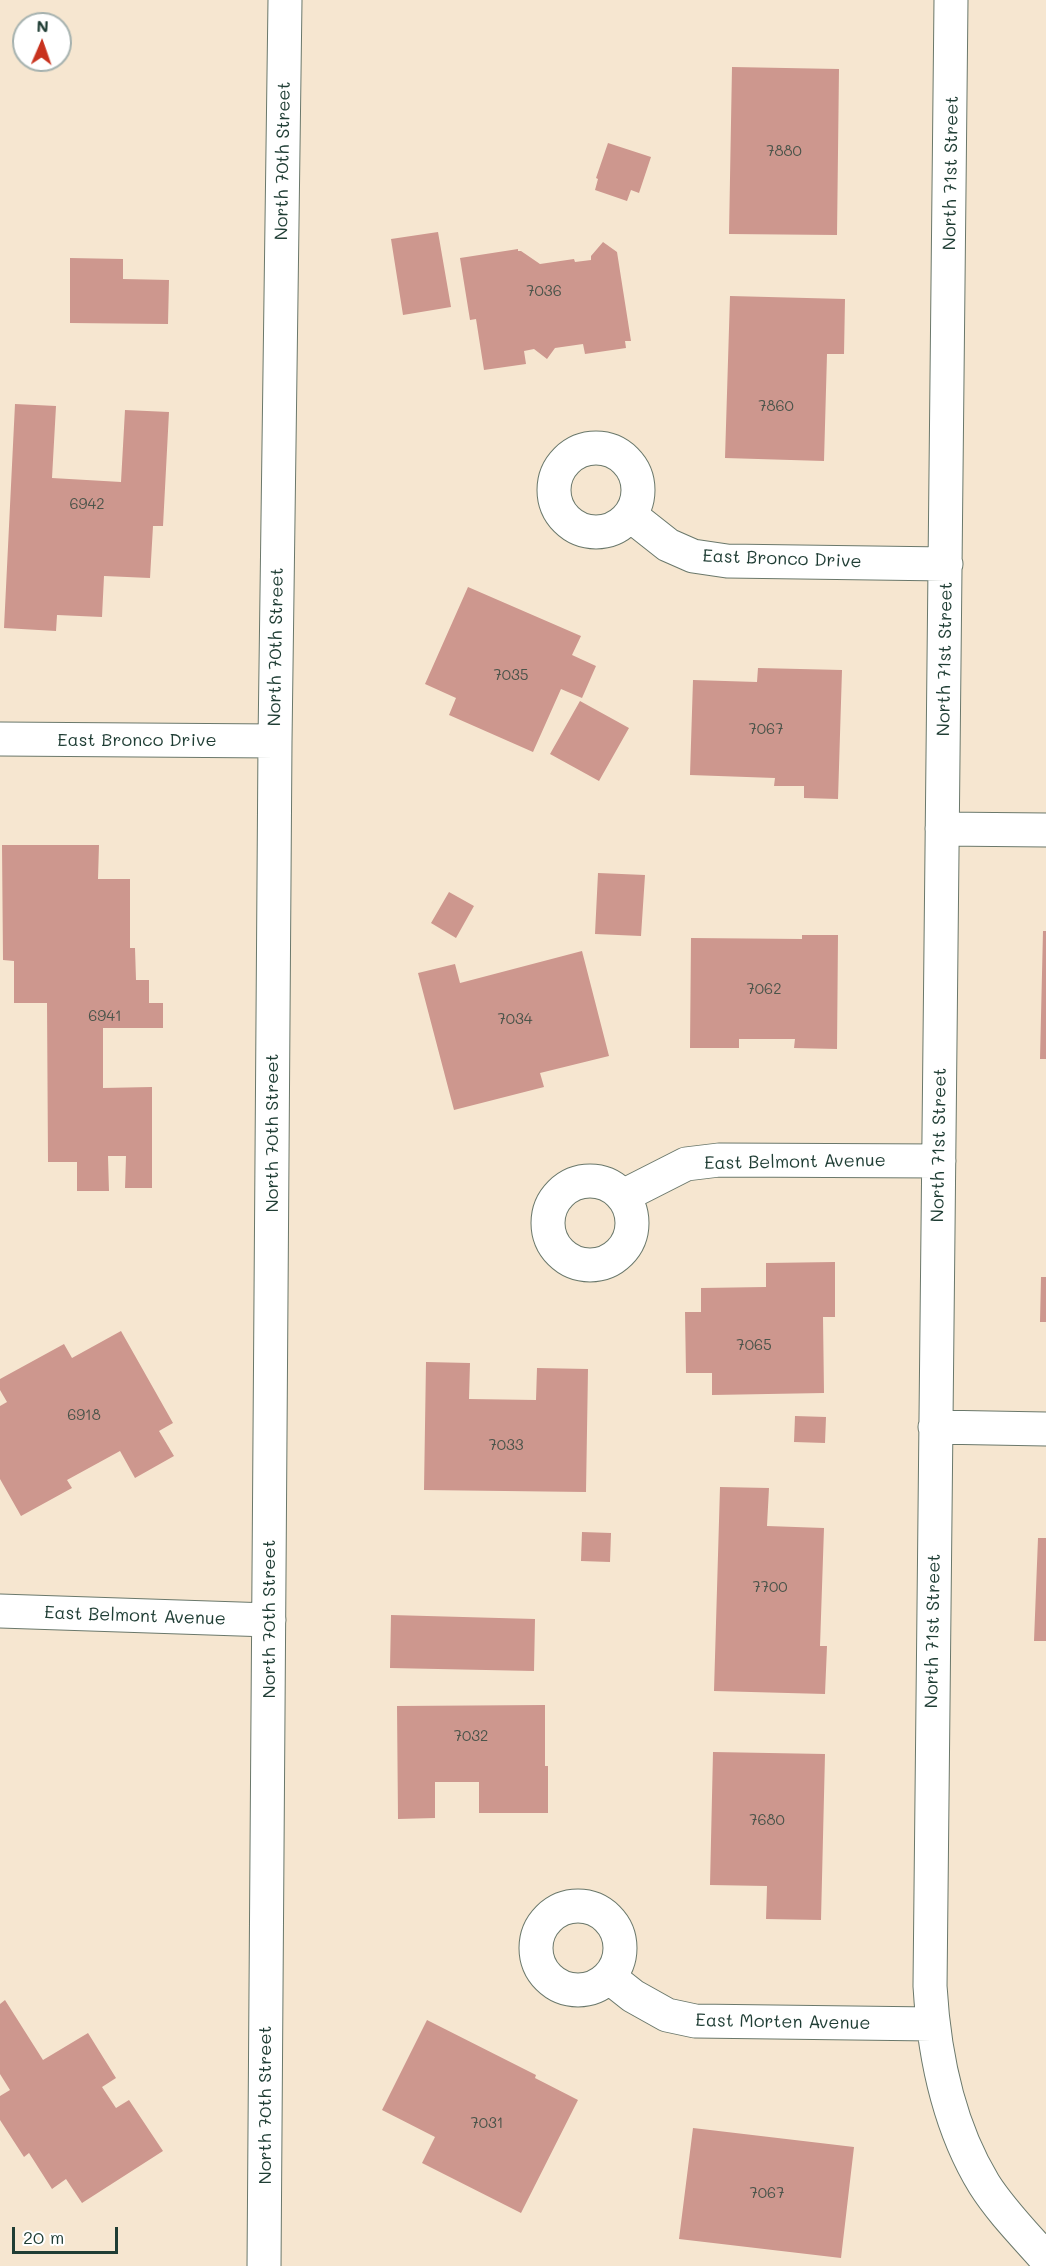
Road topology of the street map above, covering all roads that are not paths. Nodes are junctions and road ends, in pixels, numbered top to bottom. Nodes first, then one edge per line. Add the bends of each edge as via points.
1 (285, 0) edge
2 (951, 0) edge
3 (630, 515) dead end
4 (946, 564) junction
5 (0, 739) edge
6 (275, 741) junction
7 (942, 829) junction
8 (1046, 830) edge
9 (939, 1161) junction
10 (622, 1196) dead end
11 (935, 1427) junction
12 (1046, 1429) edge
13 (0, 1611) edge
14 (269, 1620) junction
15 (609, 1977) dead end
16 (932, 2024) junction
17 (1046, 2259) edge
18 (264, 2266) edge

1 - 6 street, North 70th Street
2 - 4 street, North 71st Street
3 - 4 street, East Bronco Drive via 668,545 693,556
4 - 7 street, North 71st Street
5 - 6 street, East Bronco Drive
6 - 14 street, North 70th Street
7 - 8 street
7 - 9 street, North 71st Street
9 - 10 street, East Belmont Avenue via 719,1160 686,1164
9 - 11 street, North 71st Street
11 - 12 street
11 - 16 street, North 71st Street
13 - 14 street, East Belmont Avenue
14 - 18 street, North 70th Street
15 - 16 street, East Morten Avenue via 667,2015 695,2021
16 - 17 street, North 71st Street via 959,2133 985,2184

